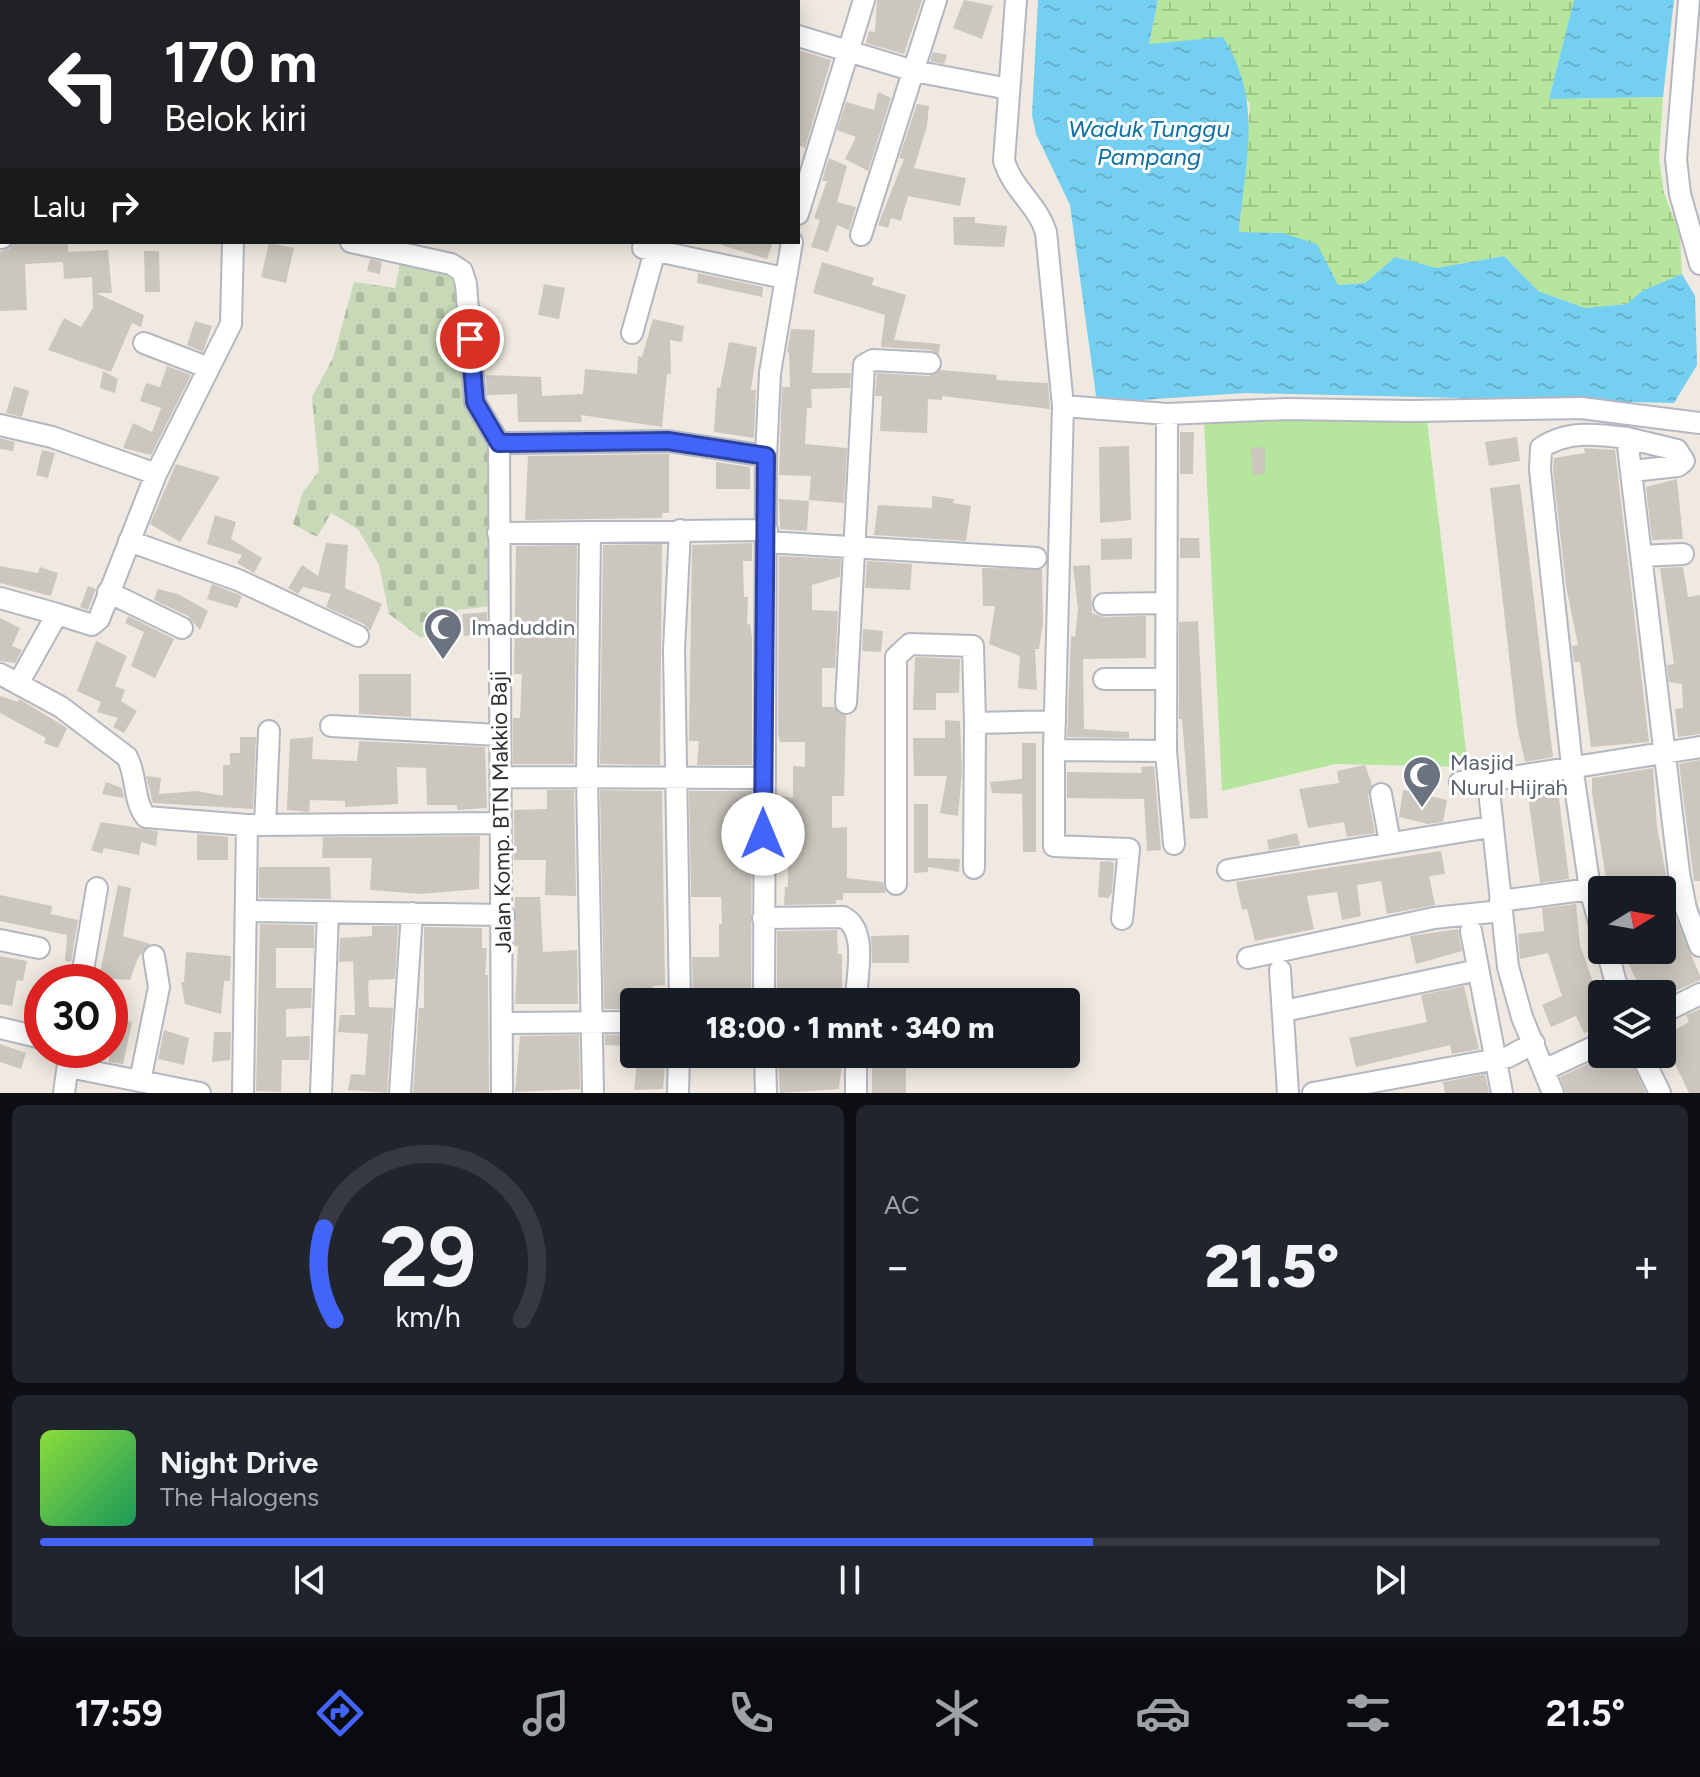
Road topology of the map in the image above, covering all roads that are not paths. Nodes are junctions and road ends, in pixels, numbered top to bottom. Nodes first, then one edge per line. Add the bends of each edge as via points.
1 (864, 0) edge
2 (936, 0) edge
3 (1016, 0) edge
4 (1689, 0) edge
5 (800, 37) edge
6 (849, 51) junction
7 (914, 71) junction
8 (1009, 89) junction
9 (800, 207) edge
10 (861, 235) dead end
11 (233, 244) edge
12 (360, 244) edge
13 (792, 244) edge
14 (1700, 264) edge
15 (784, 278) junction
16 (632, 333) dead end
17 (144, 343) dead end
18 (930, 363) dead end
19 (209, 368) junction
20 (1063, 406) junction
21 (1167, 414) junction
22 (1700, 423) edge
23 (0, 425) edge
24 (1627, 438) junction
25 (499, 443) junction
26 (766, 456) junction
27 (1632, 471) junction
28 (156, 474) junction
29 (680, 530) junction
30 (590, 532) junction
31 (498, 533) junction
32 (766, 536) junction
33 (129, 541) junction
34 (854, 547) junction
35 (1683, 554) dead end
36 (1641, 556) junction
37 (1036, 558) dead end
38 (108, 592) junction
39 (0, 598) edge
40 (1165, 603) junction
41 (1104, 604) dead end
42 (57, 614) junction
43 (182, 628) dead end
44 (358, 636) dead end
45 (9, 679) edge
46 (1104, 679) dead end
47 (1165, 679) junction
48 (846, 703) dead end
49 (1055, 721) junction
50 (975, 723) junction
51 (331, 726) dead end
52 (269, 731) dead end
53 (499, 735) junction
54 (1700, 747) edge
55 (1054, 750) junction
56 (1166, 751) junction
57 (1663, 753) junction
58 (1572, 766) junction
59 (500, 777) junction
60 (677, 778) junction
61 (763, 778) junction
62 (587, 779) junction
63 (1381, 794) dead end
64 (501, 823) junction
65 (256, 825) junction
66 (1480, 828) junction
67 (1390, 842) junction
68 (1174, 844) dead end
69 (974, 868) dead end
70 (1228, 870) dead end
71 (1588, 876) edge
72 (896, 884) dead end
73 (97, 888) dead end
74 (1588, 889) edge
75 (1692, 892) edge
76 (1494, 909) junction
77 (247, 911) junction
78 (328, 912) junction
79 (412, 913) junction
80 (504, 915) junction
81 (763, 918) junction
82 (1122, 919) dead end
83 (1471, 931) dead end
84 (0, 940) edge
85 (1700, 946) edge
86 (39, 948) dead end
87 (154, 956) dead end
88 (1248, 958) dead end
89 (84, 964) edge
90 (1280, 970) dead end
91 (1478, 970) junction
92 (680, 988) edge
93 (764, 988) edge
94 (856, 988) edge
95 (1700, 994) edge
96 (1676, 1006) edge
97 (1284, 1011) junction
98 (591, 1021) junction
99 (620, 1022) edge
100 (503, 1023) junction
101 (0, 1028) edge
102 (24, 1034) edge
103 (1588, 1050) edge
104 (1515, 1052) junction
105 (68, 1068) edge
106 (100, 1068) edge
107 (679, 1068) edge
108 (765, 1068) edge
109 (856, 1068) edge
110 (1648, 1068) edge
111 (1544, 1070) junction
112 (140, 1081) junction
113 (64, 1093) edge
114 (200, 1093) edge
115 (243, 1093) edge
116 (321, 1093) edge
117 (400, 1093) edge
118 (502, 1093) edge
119 (593, 1093) edge
120 (678, 1093) edge
121 (766, 1093) edge
122 (856, 1093) edge
123 (1288, 1093) edge
124 (1313, 1093) edge
125 (1502, 1093) edge
126 (1553, 1093) edge
127 (1660, 1093) edge

1 - 6 street
2 - 7 street
3 - 8 street
4 - 14 street via 1676,159
5 - 6 street
6 - 7 street
6 - 9 street
7 - 8 street
7 - 10 street
8 - 20 street via 1004,161 1009,178 1040,213 1046,232
11 - 19 street via 231,324
12 - 25 street via 462,271 475,402
13 - 15 street
15 - 16 street via 649,249
15 - 26 street via 770,373
17 - 19 street
18 - 34 street via 873,360 864,365
19 - 28 street
20 - 21 street
20 - 49 street
21 - 22 street via 1581,408
21 - 40 street
23 - 28 street via 52,437
24 - 27 street
24 - 27 street via 1677,450 1684,461
24 - 58 street via 1561,437 1541,448
25 - 26 street via 668,441
25 - 31 street, Jalan Komp. BTN Makkio Baji
26 - 32 street
27 - 36 street
28 - 33 street
29 - 30 street
29 - 32 street
29 - 60 street via 674,649
30 - 31 street
30 - 62 street
31 - 53 street, Jalan Komp. BTN Makkio Baji
32 - 34 street
32 - 61 street
33 - 38 street
33 - 44 street via 238,580
34 - 37 street
34 - 48 street
35 - 36 street
36 - 57 street
38 - 42 street via 96,624
38 - 43 street
39 - 42 street
40 - 41 street
40 - 47 street
42 - 45 street
45 - 65 street via 79,719 127,757 146,817
46 - 47 street
47 - 56 street
49 - 50 street
49 - 55 street
50 - 69 street
50 - 72 street via 973,646 910,644 896,657
51 - 53 street
52 - 65 street
53 - 59 street, Jalan Komp. BTN Makkio Baji
54 - 57 street
55 - 56 street
55 - 82 street via 1054,846 1129,849
56 - 68 street
57 - 58 street
57 - 75 street
58 - 66 street via 1475,782
58 - 71 street
59 - 62 street
59 - 64 street, Jalan Komp. BTN Makkio Baji
60 - 61 street
60 - 62 street
60 - 92 street
61 - 81 street
62 - 98 street
63 - 67 street
64 - 65 street
64 - 80 street, Jalan Komp. BTN Makkio Baji
65 - 77 street
66 - 67 street
66 - 76 street
67 - 70 street
73 - 89 street
74 - 76 street
75 - 85 street
76 - 88 street
76 - 104 street via 1513,988
77 - 78 street
77 - 115 street
78 - 79 street
78 - 116 street
79 - 80 street
79 - 117 street
80 - 100 street, Jalan Komp. BTN Makkio Baji
81 - 93 street
81 - 94 street via 851,921 858,933
83 - 91 street
84 - 86 street
87 - 112 street via 159,987
90 - 97 street
91 - 97 street
91 - 104 street
95 - 96 street
97 - 123 street
98 - 99 street
98 - 100 street
98 - 119 street
100 - 118 street, Jalan Komp. BTN Makkio Baji
101 - 102 street
103 - 111 street
104 - 111 street
104 - 124 street
104 - 125 street
105 - 113 street
106 - 112 street
107 - 120 street
108 - 121 street
109 - 122 street
110 - 127 street
111 - 126 street
112 - 114 street

